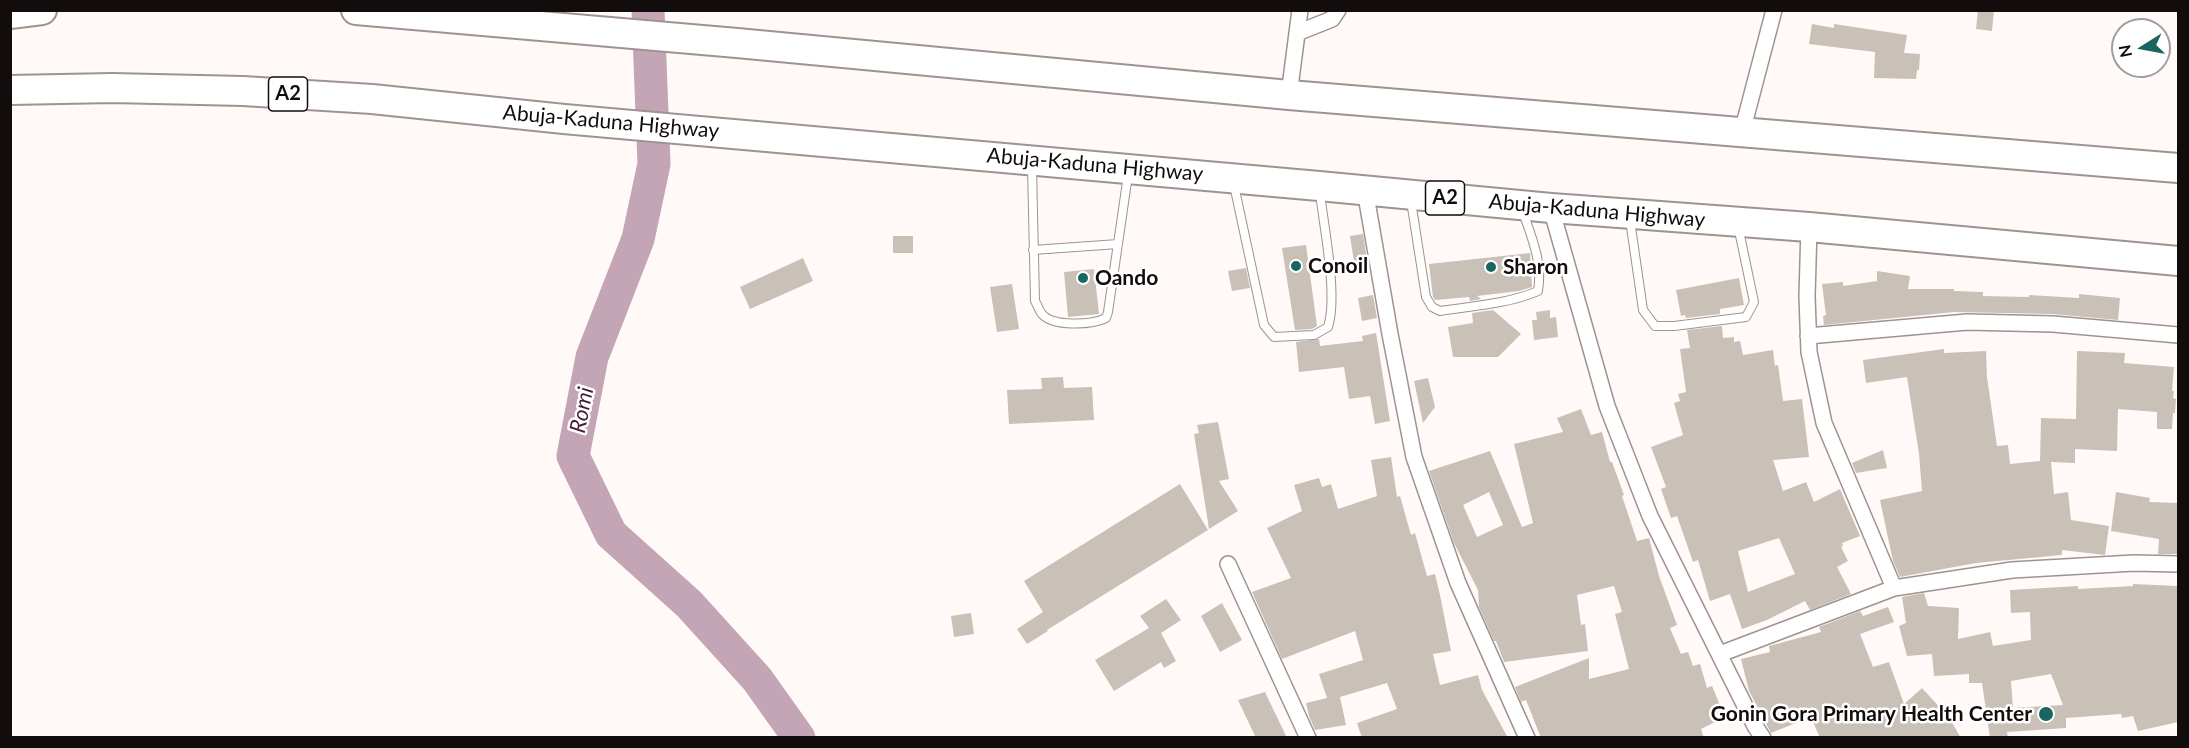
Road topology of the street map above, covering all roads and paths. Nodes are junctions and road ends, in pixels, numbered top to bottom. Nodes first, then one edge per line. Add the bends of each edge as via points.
1 (42, 10) edge
2 (356, 10) edge
3 (1300, 10) edge
4 (1338, 10) edge
5 (1774, 10) edge
6 (10, 14) edge
7 (1297, 33) junction
8 (10, 90) edge
9 (1289, 95) junction
10 (1742, 132) junction
11 (1032, 160) junction
12 (1129, 168) junction
13 (2178, 168) edge
14 (1232, 178) junction
15 (1319, 186) junction
16 (1365, 190) junction
17 (1410, 194) junction
18 (1521, 205) junction
19 (1551, 208) junction
20 (1629, 214) junction
21 (1737, 222) junction
22 (1809, 227) junction
23 (1118, 244) junction
24 (1033, 250) junction
25 (2178, 261) edge
26 (2178, 335) edge
27 (1808, 336) junction
28 (1228, 564) dead end
29 (2178, 564) edge
30 (1894, 588) junction
31 (1720, 654) junction
32 (1308, 738) edge
33 (1527, 738) edge
34 (1762, 738) edge

1 - 6 highway
2 - 9 highway
3 - 7 street
4 - 7 street via 1332,19
5 - 10 street
7 - 9 street
8 - 11 highway, Abuja-Kaduna Highway / A2 via 243,91 372,99
9 - 10 highway
10 - 13 highway
11 - 12 highway, Abuja-Kaduna Highway / A2
11 - 24 lane
12 - 14 highway, Abuja-Kaduna Highway / A2
12 - 23 lane
14 - 15 highway, Abuja-Kaduna Highway / A2
14 - 15 lane via 1264,325 1274,337 1314,335 1328,327 1331,318
15 - 16 highway, Abuja-Kaduna Highway / A2
16 - 17 highway, Abuja-Kaduna Highway / A2
16 - 33 street via 1414,457 1458,584
17 - 18 highway, Abuja-Kaduna Highway / A2
17 - 18 lane via 1426,297 1440,311 1538,291 1537,253
18 - 19 highway, Abuja-Kaduna Highway / A2
19 - 20 highway, Abuja-Kaduna Highway / A2
19 - 31 street via 1607,406 1650,516
20 - 21 highway, Abuja-Kaduna Highway / A2
20 - 21 lane via 1643,310 1655,326 1746,317 1754,302
21 - 22 highway, Abuja-Kaduna Highway / A2
22 - 25 highway, Abuja-Kaduna Highway / A2
22 - 27 street
23 - 24 lane
23 - 24 lane via 1108,312 1106,318 1092,323 1058,323 1042,315 1035,301
26 - 27 street via 2053,324 1967,322
27 - 30 street via 1824,423
28 - 32 street
29 - 30 street via 2012,570
30 - 31 street
31 - 34 street

